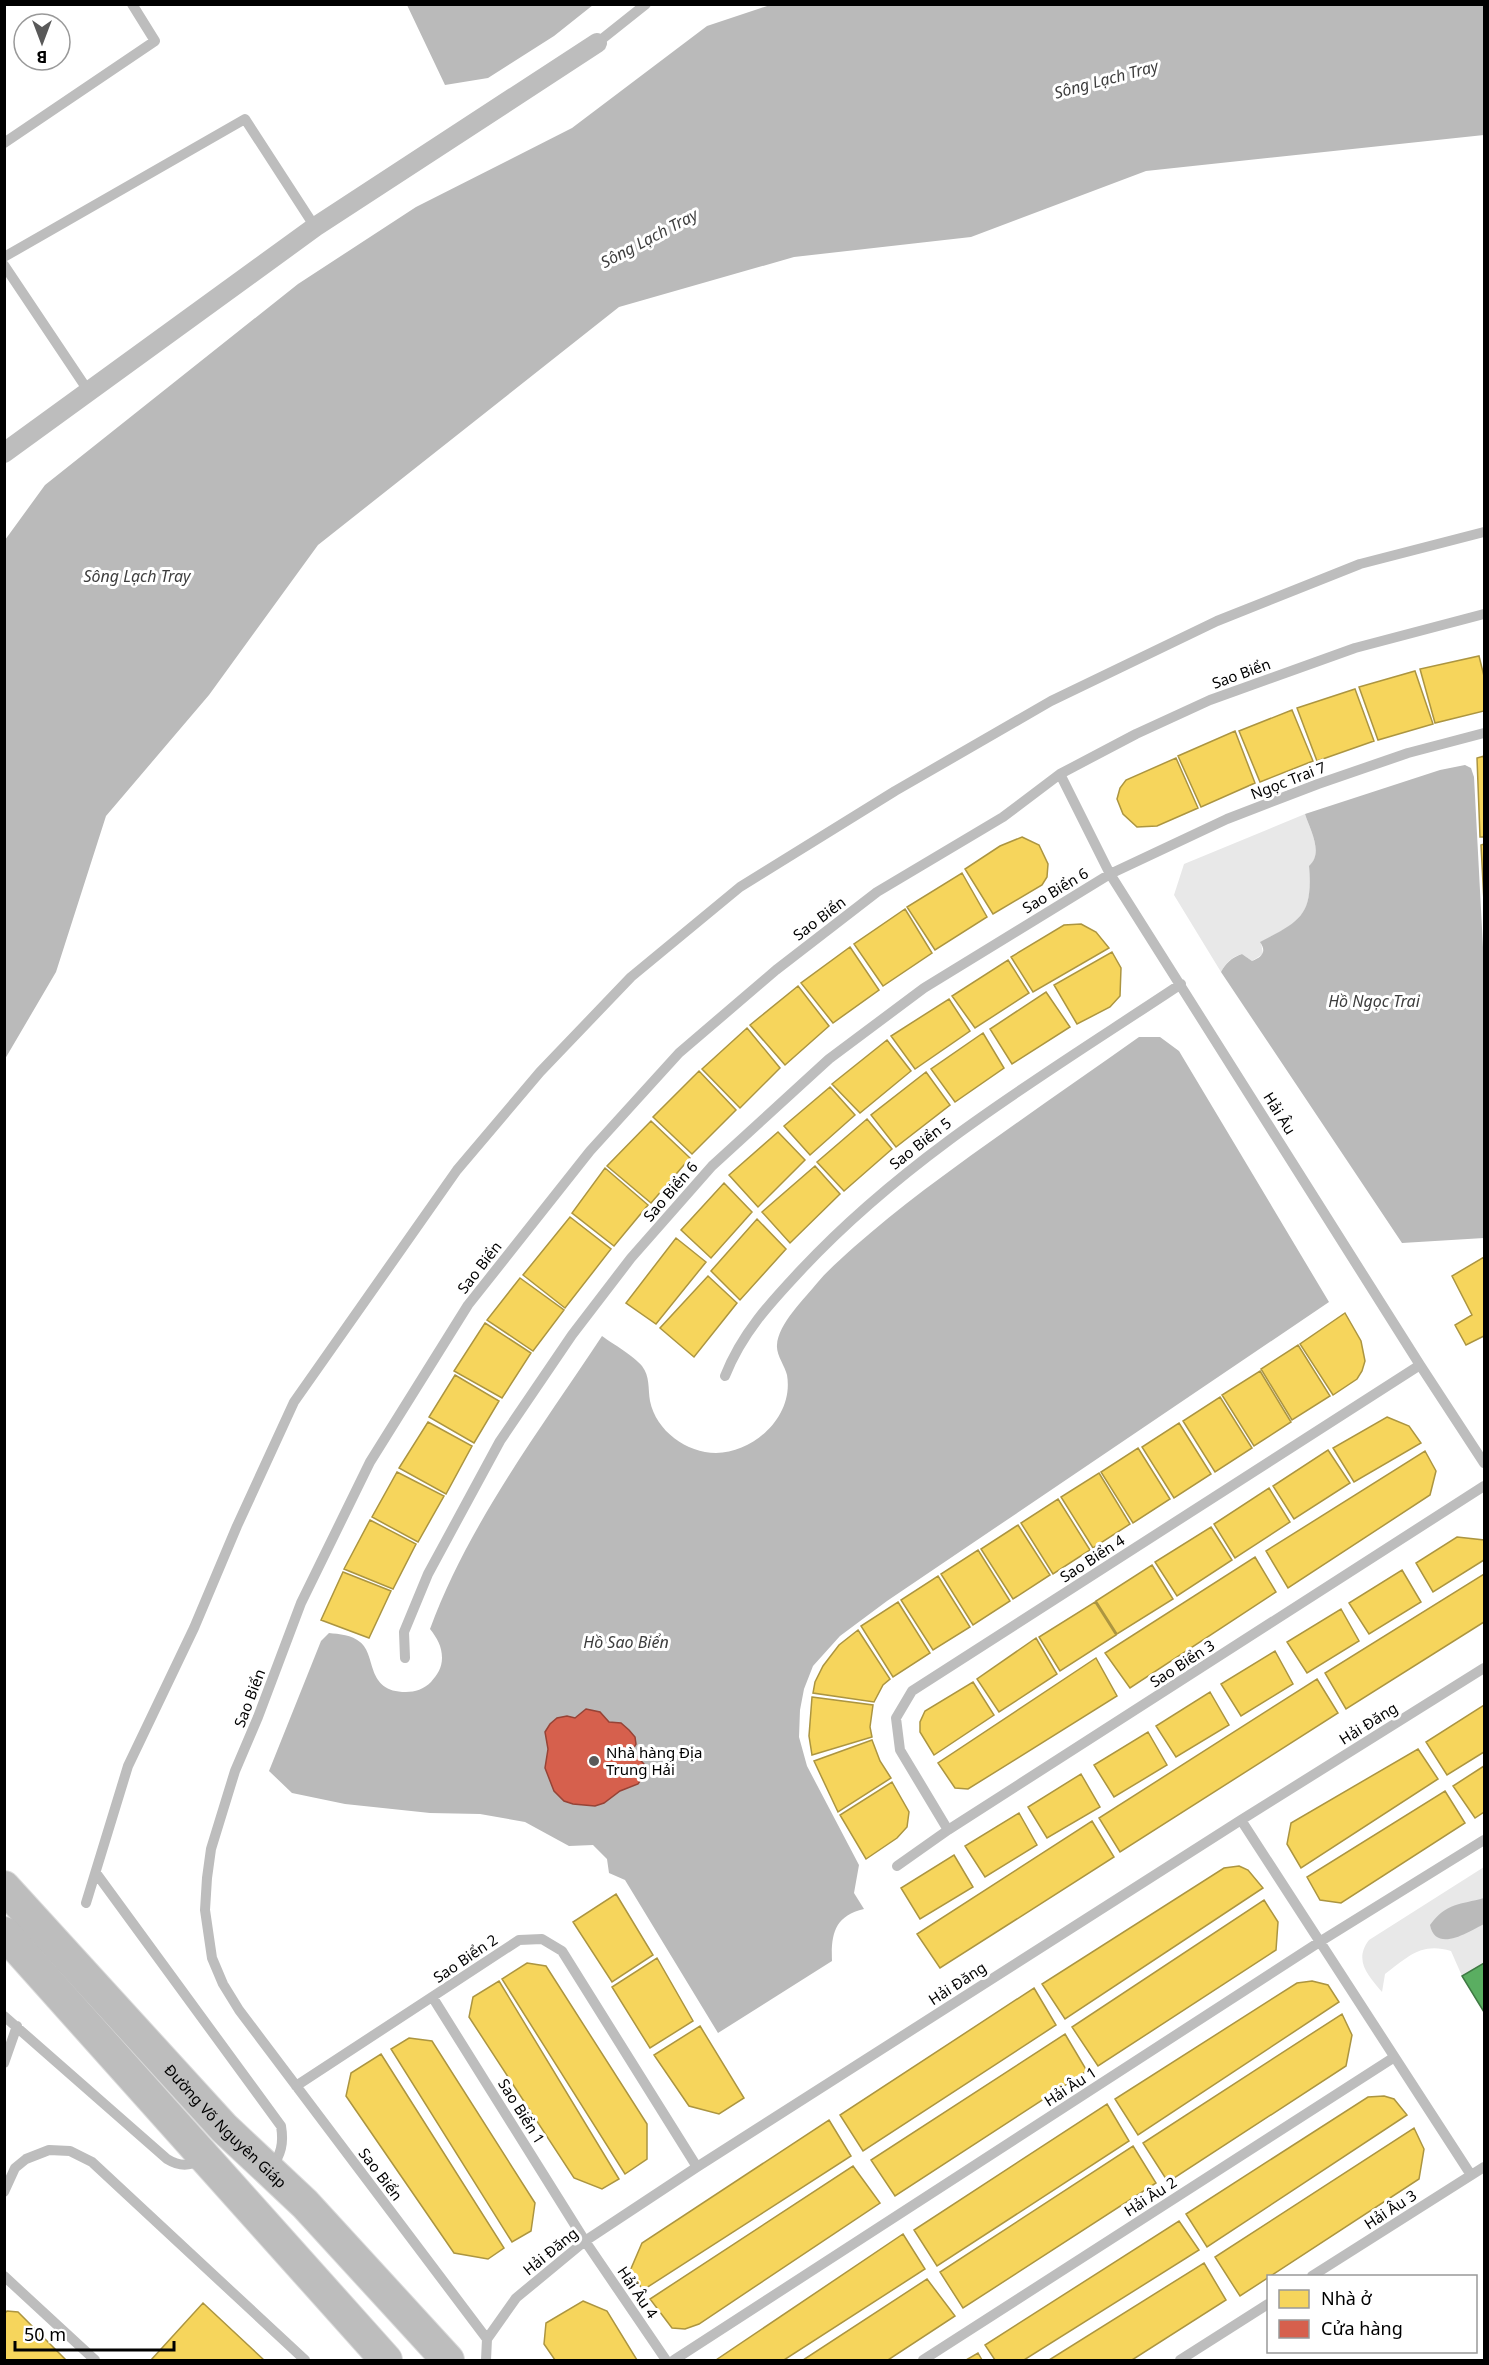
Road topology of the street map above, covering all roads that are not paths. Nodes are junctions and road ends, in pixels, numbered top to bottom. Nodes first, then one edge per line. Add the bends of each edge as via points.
1 (132, 4) edge
2 (645, 4) edge
3 (597, 43) joint
4 (4, 143) edge
5 (315, 227) junction
6 (4, 257) edge
7 (4, 265) edge
8 (89, 392) junction
9 (4, 453) edge
10 (1485, 532) edge
11 (1485, 614) edge
12 (1485, 733) edge
13 (1060, 774) junction
14 (1110, 874) junction
15 (1181, 984) junction
16 (1420, 1365) junction
17 (724, 1376) dead end
18 (1485, 1462) edge
19 (1485, 1486) edge
20 (405, 1658) dead end
21 (1485, 1668) edge
22 (1241, 1820) junction
23 (948, 1830) junction
24 (1485, 1840) edge
25 (897, 1866) dead end
26 (96, 1873) junction
27 (4, 1887) edge
28 (86, 1903) dead end
29 (4, 1933) edge
30 (1320, 1941) junction
31 (433, 1998) junction
32 (4, 2016) edge
33 (17, 2026) junction
34 (1393, 2058) junction
35 (4, 2063) edge
36 (296, 2086) junction
37 (202, 2154) junction
38 (697, 2167) junction
39 (1485, 2167) edge
40 (269, 2172) junction
41 (1471, 2175) junction
42 (4, 2192) edge
43 (585, 2241) junction
44 (1315, 2275) edge
45 (4, 2276) edge
46 (1267, 2305) edge
47 (488, 2338) junction
48 (95, 2361) edge
49 (305, 2361) edge
50 (386, 2361) edge
51 (448, 2361) edge
52 (486, 2361) edge
53 (666, 2361) edge
54 (674, 2361) edge
55 (922, 2361) edge
56 (1180, 2361) edge

1 - 4 lane via 155,41
2 - 3 lane
3 - 5 street
5 - 6 lane via 245,119
5 - 8 street
7 - 8 lane
8 - 9 street
10 - 26 lane via 1360,564 1218,621 1051,701 740,887 631,977 540,1072 457,1170 294,1402 128,1766
11 - 13 lane, Sao Biển via 1355,648 1210,700
12 - 14 lane, Ngọc Trai 7 via 1408,753 1318,784 1227,819
13 - 14 lane, Hải Âu
13 - 36 lane, Sao Biển via 1003,817 877,892 776,970 679,1053 590,1150 468,1305 370,1462 301,1603 235,1771 207,1878 205,1910 212,1958 223,1984
14 - 15 lane, Hải Âu
14 - 20 lane, Sao Biển 6 via 924,988 829,1059 712,1166 596,1303 500,1441 409,1617 404,1632
15 - 16 lane, Hải Âu
15 - 17 lane, Sao Biển 5 via 969,1125 864,1208 772,1301 735,1350
16 - 18 lane, Hải Âu
16 - 23 lane, Sao Biển 4 via 912,1691 896,1718 900,1750
19 - 23 lane, Sao Biển 3
21 - 22 lane, Hải Đăng
22 - 30 lane
22 - 38 lane, Hải Đăng
23 - 25 lane, Sao Biển 3
24 - 30 lane, Hải Âu 1
26 - 28 lane
26 - 40 lane via 281,2126 284,2140
27 - 40 main road, Đường Võ Nguyên Giáp
29 - 37 main road
30 - 34 lane
30 - 54 lane, Hải Âu 1
31 - 36 lane, Sao Biển 2
31 - 38 lane, Sao Biển 2 via 519,1940 542,1939 562,1951
31 - 43 lane, Sao Biển 1
32 - 33 lane
33 - 35 lane
33 - 37 lane via 166,2159 176,2165 191,2165
34 - 41 lane
34 - 55 lane, Hải Âu 2
36 - 47 lane, Sao Biển
37 - 50 main road
38 - 43 lane, Hải Đăng
39 - 41 lane, Hải Âu 3
40 - 51 main road, Đường Võ Nguyên Giáp via 305,2204
41 - 44 lane, Hải Âu 3
42 - 49 lane via 15,2168 49,2150 70,2151 92,2162
43 - 47 lane, Hải Đăng via 516,2298
43 - 53 lane, Hải Âu 4
45 - 48 lane
46 - 56 lane
47 - 52 lane

